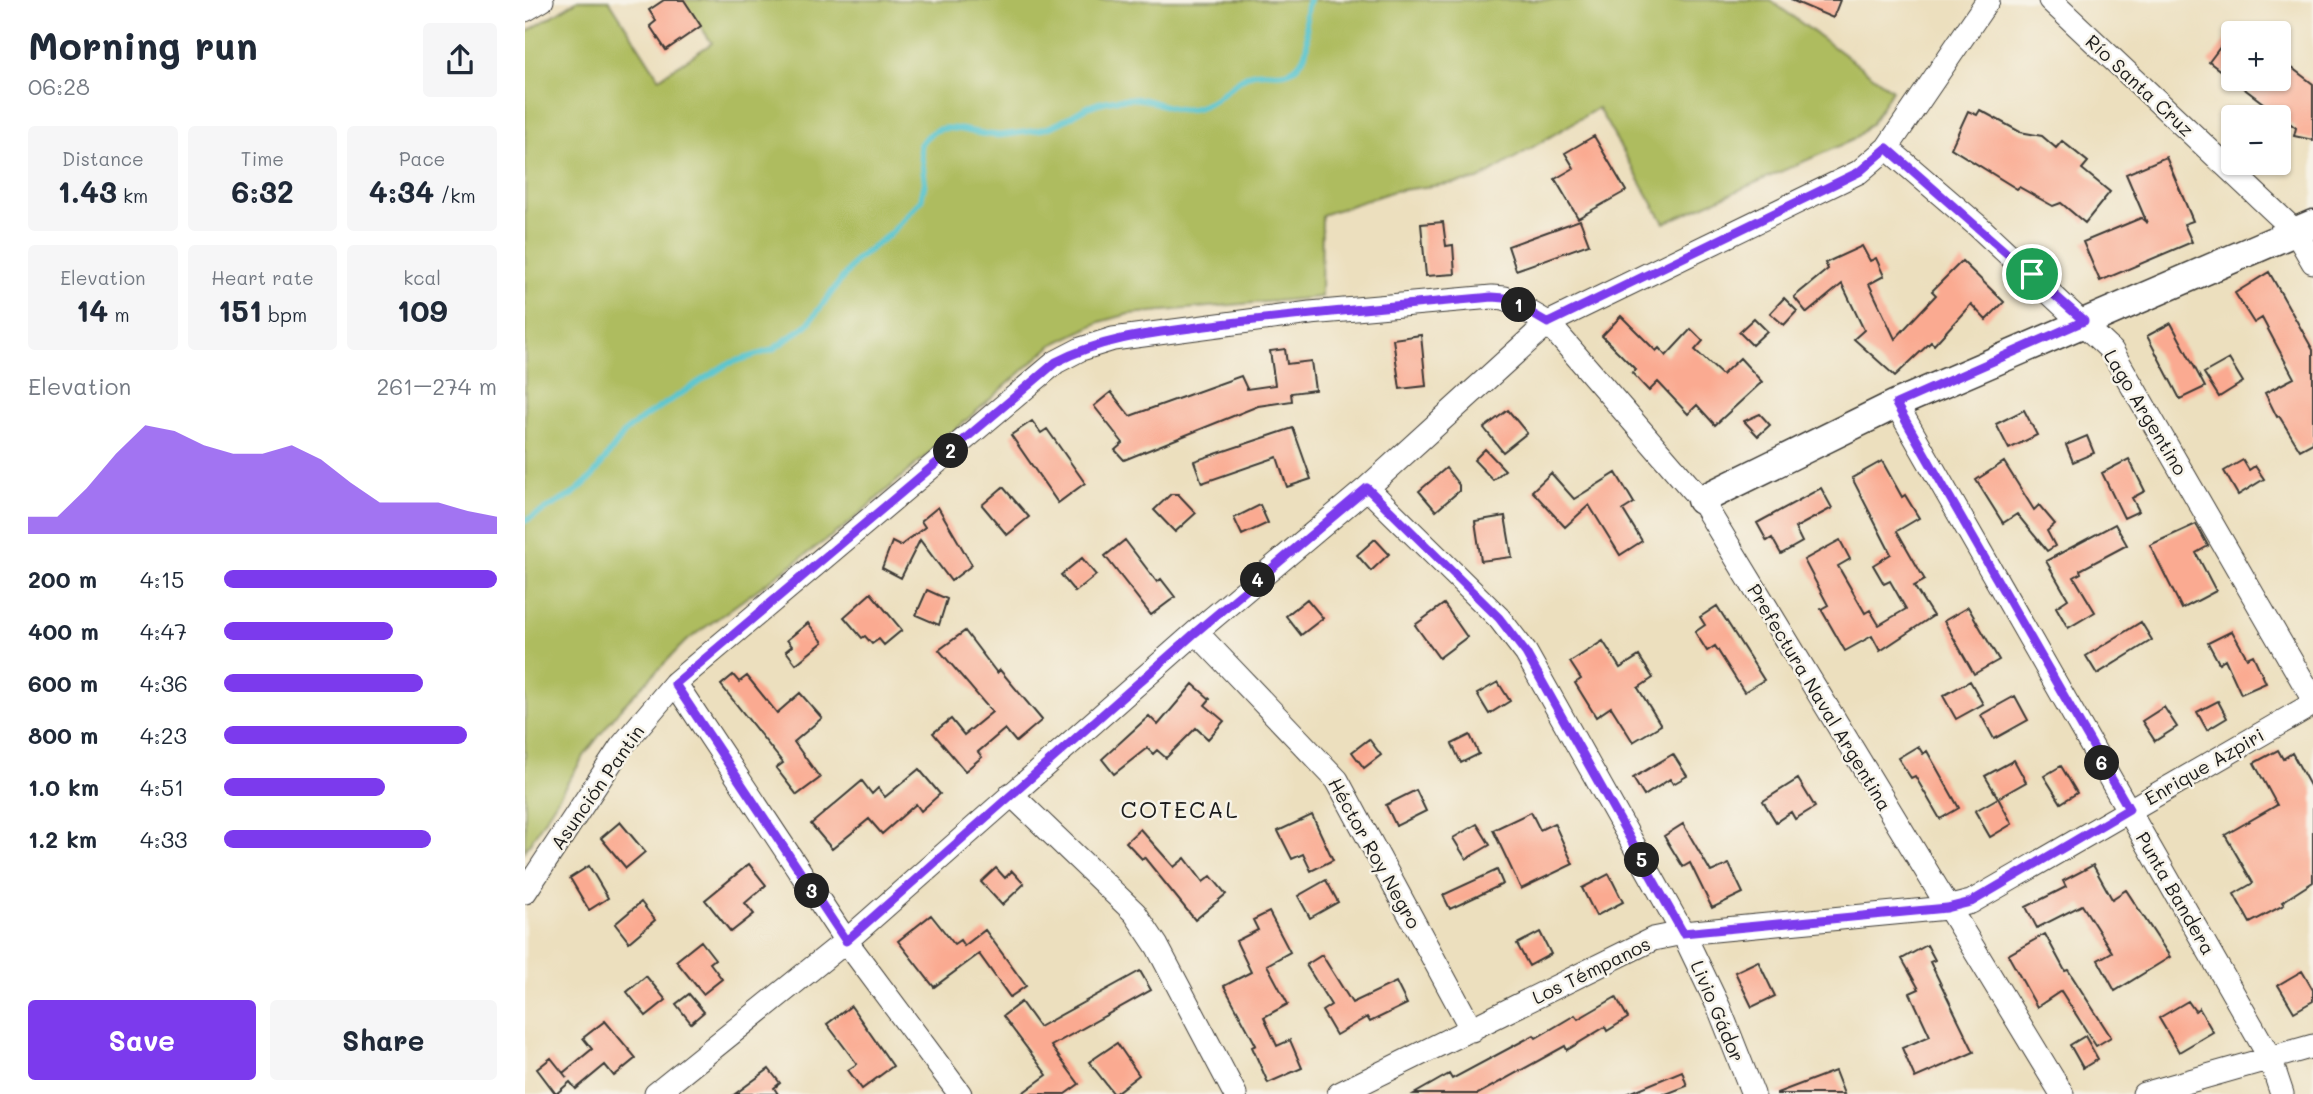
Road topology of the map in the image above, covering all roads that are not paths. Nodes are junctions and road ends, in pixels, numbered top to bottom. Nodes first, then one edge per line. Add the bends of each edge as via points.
1 (542, 0) edge
2 (1988, 0) edge
3 (2050, 0) edge
4 (525, 10) edge
5 (1887, 148) junction
6 (2304, 227) edge
7 (2313, 262) edge
8 (2084, 321) junction
9 (1548, 323) junction
10 (1896, 404) junction
11 (1367, 488) junction
12 (1702, 500) junction
13 (1196, 632) junction
14 (675, 684) junction
15 (2313, 699) edge
16 (2313, 705) edge
17 (1011, 794) junction
18 (2129, 809) junction
19 (525, 892) edge
20 (1947, 908) junction
21 (1683, 933) junction
22 (846, 941) junction
23 (1472, 1030) junction
24 (2313, 1046) edge
25 (2270, 1058) junction
26 (656, 1094) edge
27 (960, 1094) edge
28 (1235, 1094) edge
29 (1339, 1094) edge
30 (1753, 1094) edge
31 (2062, 1094) edge
32 (2144, 1094) edge
33 (2282, 1094) edge

1 - 4 street
2 - 5 street
3 - 6 street, Río Santa Cruz
5 - 8 street, Lago Argentino
5 - 9 street via 1859,172
6 - 7 street, Río Santa Cruz
6 - 8 street
8 - 10 street
8 - 15 street, Lago Argentino via 2112,351
9 - 11 street
9 - 12 street, Prefectura Naval Argentina
9 - 14 street, Asunción Pantin via 1505,298 1492,297 1284,316 1113,339 1081,349 1056,362
10 - 12 street
10 - 18 street, Punta Bandera
11 - 13 street
11 - 21 street, Livio Gádor via 1499,618 1526,653
12 - 20 street, Prefectura Naval Argentina
13 - 17 street
13 - 23 street, Héctor Roy Negro via 1337,780
14 - 19 street, Asunción Pantin via 621,747
14 - 22 street
16 - 18 street, Enrique Azpiri
17 - 22 street
17 - 28 street via 1135,913
18 - 20 street, Enrique Azpiri via 1971,902
18 - 25 street, Punta Bandera
20 - 21 street, Los Témpanos
20 - 31 street, Prefectura Naval Argentina
21 - 23 street, Los Témpanos via 1636,946
21 - 30 street, Livio Gádor
22 - 26 street
22 - 27 street
23 - 29 street, Los Témpanos
24 - 25 street
25 - 32 street
25 - 33 street, Punta Bandera

